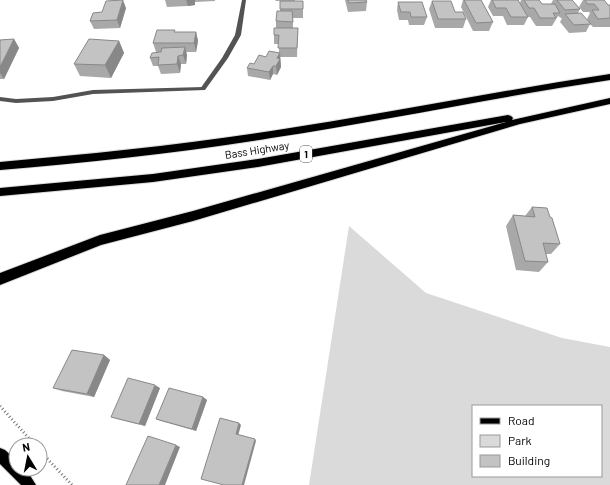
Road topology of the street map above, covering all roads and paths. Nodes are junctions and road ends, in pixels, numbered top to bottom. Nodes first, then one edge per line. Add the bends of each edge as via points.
1 (244, 0) edge
2 (610, 78) edge
3 (203, 89) joint
4 (0, 99) edge
5 (610, 100) edge
6 (0, 166) edge
7 (0, 192) edge
8 (3, 279) edge
9 (0, 406) edge
10 (28, 437) edge
11 (0, 455) edge
12 (48, 460) edge
13 (29, 485) edge
14 (72, 485) edge

1 - 3 street via 238,35
2 - 6 highway, Bass Highway / 1 via 554,85 307,129 192,146
3 - 4 lane via 93,92 53,99 16,101
5 - 7 highway, Bass Highway / 1 via 258,163 153,178
5 - 8 highway via 520,121 193,216 100,240
9 - 10 path
11 - 13 main road
12 - 14 path

